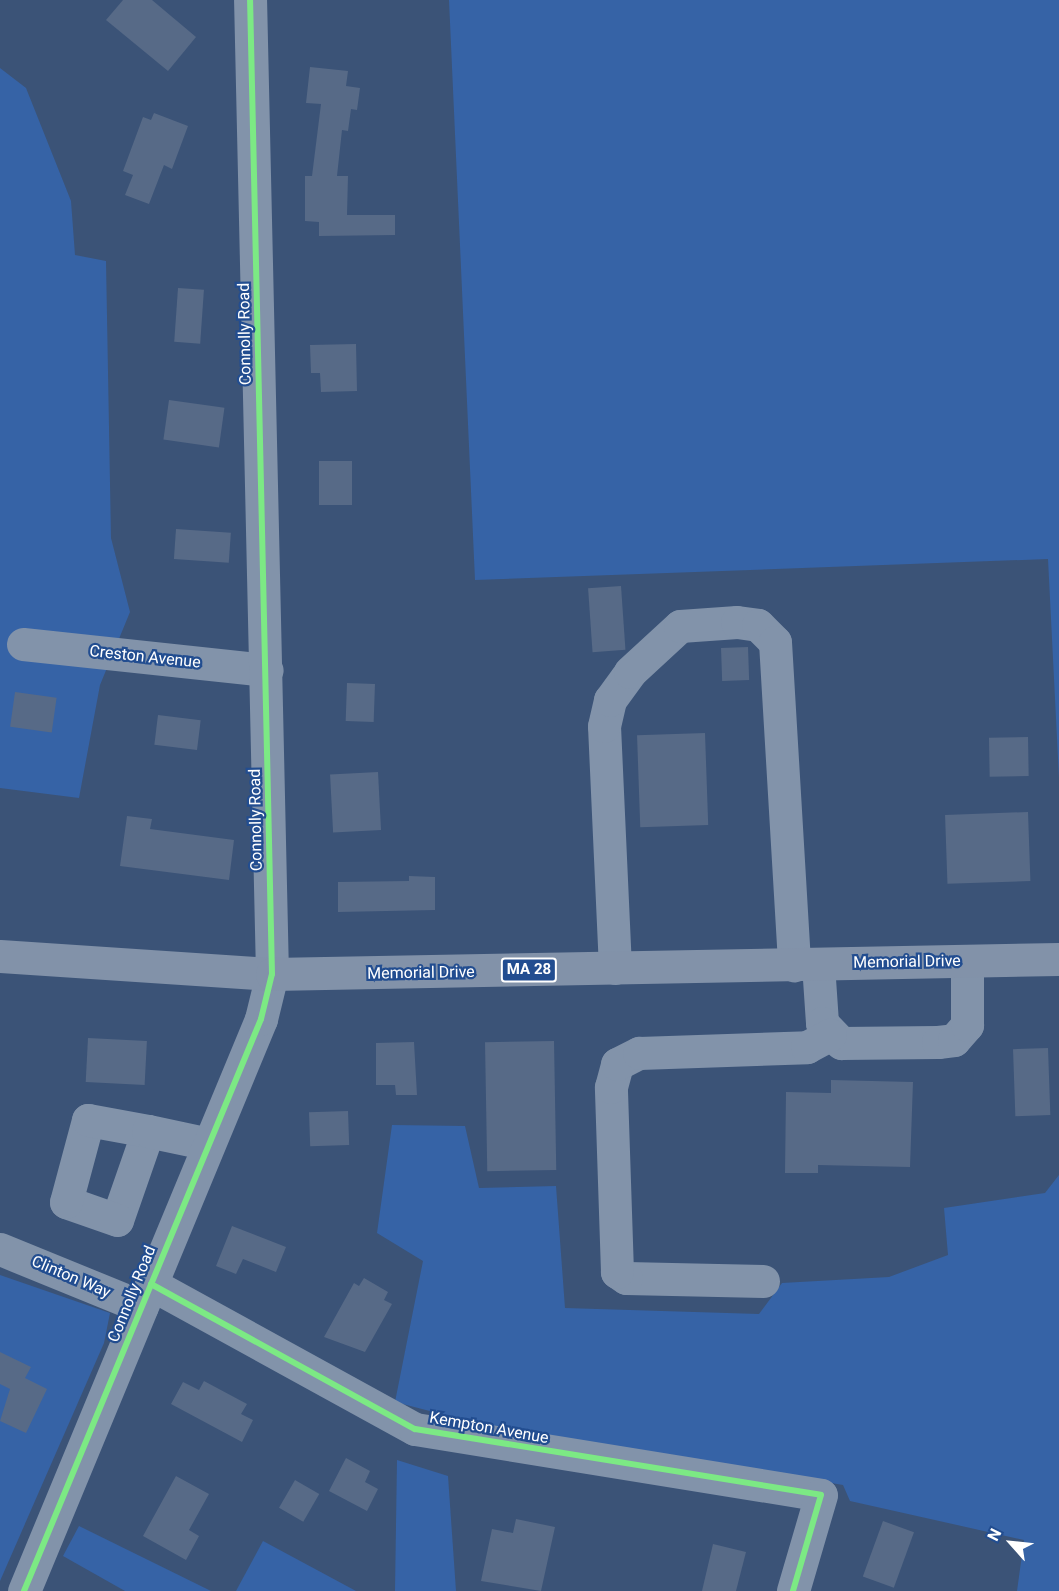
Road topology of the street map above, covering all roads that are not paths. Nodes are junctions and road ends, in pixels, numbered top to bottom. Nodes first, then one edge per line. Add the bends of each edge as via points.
1 (250, 0) edge
2 (23, 644) dead end
3 (267, 670) junction
4 (0, 956) edge
5 (1059, 959) edge
6 (967, 961) junction
7 (806, 965) junction
8 (615, 968) junction
9 (272, 974) junction
10 (830, 1035) junction
11 (148, 1131) dead end
12 (209, 1144) junction
13 (0, 1249) edge
14 (763, 1281) dead end
15 (146, 1296) junction
16 (33, 1589) edge
17 (793, 1591) edge

1 - 3 street, Connolly Road
2 - 3 street, Creston Avenue
3 - 9 street, Connolly Road
4 - 9 main road, Memorial Drive / MA 28
5 - 6 main road, Memorial Drive / MA 28
6 - 7 main road, Memorial Drive / MA 28
6 - 10 street via 967,1025 954,1040 841,1043
7 - 8 main road, Memorial Drive / MA 28
7 - 8 street via 775,642 758,625 737,622 680,626 630,672 610,700 604,726
7 - 10 street via 822,1023
8 - 9 main road, Memorial Drive / MA 28
9 - 12 street, Connolly Road via 261,1018
10 - 14 street via 807,1047 639,1053 617,1064 611,1087 617,1272 626,1278
11 - 12 street
12 - 15 street, Connolly Road
13 - 15 street, Clinton Way
15 - 16 street, Connolly Road
15 - 17 street, Kempton Avenue via 415,1429 821,1495

